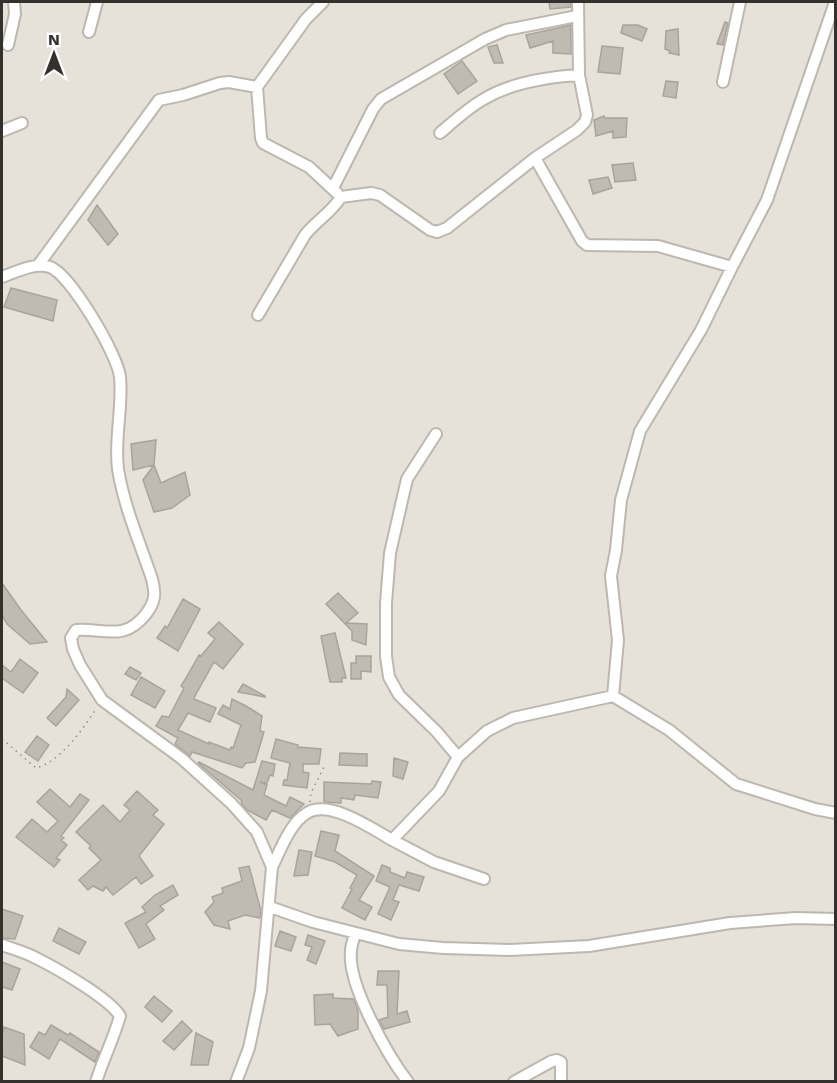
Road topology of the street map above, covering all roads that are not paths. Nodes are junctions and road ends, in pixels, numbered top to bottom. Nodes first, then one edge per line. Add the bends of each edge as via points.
1 (14, 2) edge
2 (97, 2) edge
3 (323, 2) edge
4 (578, 2) edge
5 (740, 2) edge
6 (835, 2) edge
7 (577, 16) junction
8 (89, 32) dead end
9 (8, 45) dead end
10 (579, 75) junction
11 (723, 82) dead end
12 (257, 87) junction
13 (22, 123) dead end
14 (2, 131) edge
15 (440, 133) dead end
16 (535, 158) junction
17 (333, 188) junction
18 (341, 198) junction
19 (39, 264) junction
20 (732, 267) junction
21 (2, 277) edge
22 (258, 315) dead end
23 (436, 434) dead end
24 (613, 696) junction
25 (458, 757) junction
26 (836, 813) edge
27 (392, 840) junction
28 (272, 867) junction
29 (484, 879) dead end
30 (270, 907) junction
31 (836, 919) edge
32 (355, 933) junction
33 (2, 945) edge
34 (96, 1082) edge
35 (236, 1082) edge
36 (408, 1082) edge
37 (514, 1082) edge
38 (561, 1082) edge

1 - 9 street
2 - 8 street
3 - 12 street via 306,19
4 - 7 street
5 - 11 street
6 - 20 street via 767,200
7 - 10 street
7 - 17 street via 506,30 455,54 381,99 372,109
10 - 15 street via 550,77 486,97
10 - 16 street via 585,122
12 - 17 street via 263,143 309,167
12 - 19 street via 220,83 159,100
13 - 14 street
16 - 18 street via 437,232 380,195
16 - 20 street via 586,245 658,246
17 - 18 street
18 - 22 street via 305,235
19 - 21 street
19 - 28 street via 52,267 71,285 112,352 120,375 118,466 122,490 155,591 154,604 139,622 126,631 76,630 71,638 73,649 102,700 181,758 231,803 257,832
20 - 24 street via 701,330 640,432 621,500 611,576 618,640
23 - 25 street via 407,479 390,553 386,656 389,677 399,695
24 - 25 street via 513,718 487,731
24 - 26 street via 669,730 736,784
25 - 27 street via 439,791
27 - 28 street via 352,817 321,809 308,812 297,822
27 - 29 street via 434,862
28 - 30 street
30 - 32 street
30 - 35 street via 261,991 249,1048
31 - 32 street via 730,923 589,946 510,950 399,944
32 - 36 street via 350,952 357,983 375,1031
33 - 34 street via 35,957 116,1010 120,1016
37 - 38 street via 557,1060 561,1062

